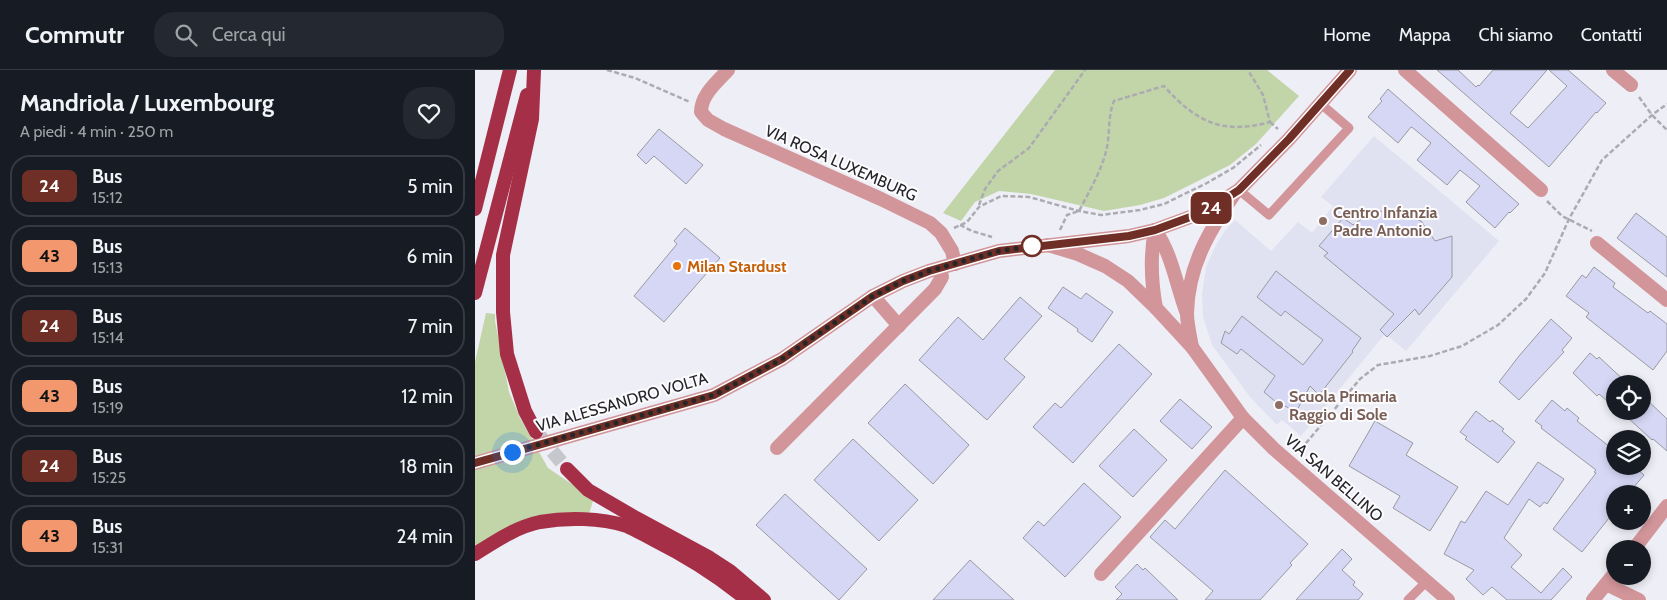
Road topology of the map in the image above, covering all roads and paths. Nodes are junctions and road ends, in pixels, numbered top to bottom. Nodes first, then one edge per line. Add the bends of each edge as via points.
1 (510, 70) edge
2 (534, 70) edge
3 (607, 70) edge
4 (728, 70) edge
5 (1085, 70) edge
6 (1248, 70) edge
7 (1350, 70) edge
8 (1405, 70) edge
9 (1613, 70) edge
10 (1631, 85) joint
11 (1321, 104) junction
12 (1667, 104) edge
13 (701, 108) junction
14 (1652, 115) junction
15 (1278, 129) dead end
16 (1667, 130) edge
17 (1272, 135) dead end
18 (1265, 141) dead end
19 (1541, 190) joint
20 (1237, 191) junction
21 (979, 207) junction
22 (475, 209) edge
23 (1079, 211) junction
24 (1569, 219) junction
25 (960, 225) junction
26 (954, 228) dead end
27 (1155, 230) junction
28 (1052, 231) dead end
29 (1000, 237) dead end
30 (1597, 243) joint
31 (1045, 244) junction
32 (955, 264) junction
33 (940, 268) junction
34 (475, 293) edge
35 (873, 296) junction
36 (1667, 300) edge
37 (1156, 308) junction
38 (1187, 314) junction
39 (899, 326) junction
40 (1192, 347) junction
41 (1243, 418) junction
42 (536, 432) tunnel mouth
43 (777, 448) dead end
44 (1301, 449) dead end
45 (475, 462) edge
46 (567, 469) tunnel mouth
47 (1667, 506) edge
48 (1641, 540) edge
49 (475, 554) edge
50 (1101, 574) dead end
51 (1426, 582) junction
52 (1606, 584) edge
53 (1608, 585) edge
54 (747, 600) edge
55 (764, 600) edge
56 (1408, 600) edge
57 (1448, 600) edge
58 (1593, 600) edge
59 (1639, 600) edge

1 - 22 highway
2 - 34 highway
2 - 42 highway via 532,119 503,255 503,312 507,354 525,411
3 - 13 path via 635,78
4 - 13 street via 706,94
5 - 21 path via 1029,148 997,171 985,189
6 - 23 path via 1263,95 1270,122 1240,127 1220,126 1180,104 1164,86 1114,101 1107,148
7 - 11 street, VIA SAN BELLINO
8 - 19 street
9 - 10 street
10 - 14 path
11 - 20 street, VIA SAN BELLINO
11 - 20 lane via 1349,128 1269,215
12 - 14 path
13 - 32 street, VIA ROSA LUXEMBURG via 708,120 724,129 930,223 952,251
14 - 16 path
14 - 24 path via 1602,160
15 - 17 path
18 - 23 path via 1233,168 1163,204 1101,216
19 - 24 path via 1542,196
20 - 27 street, VIA SAN BELLINO via 1200,213
20 - 38 street, VIA SAN BELLINO via 1218,217 1196,261
21 - 23 path via 1001,196 1013,196 1029,197
21 - 25 path via 967,222
23 - 28 path via 1067,215 1060,230
24 - 30 path via 1594,232
24 - 44 path via 1545,273 1498,326 1462,346 1430,356 1378,365 1360,379
25 - 26 path
25 - 29 path via 991,237
27 - 31 street, VIA SAN BELLINO via 1129,236
27 - 37 street via 1151,269
27 - 38 street, VIA SAN BELLINO via 1163,240
30 - 36 street
31 - 32 street, VIA ALESSANDRO VOLTA via 999,251
31 - 37 street, VIA SAN BELLINO via 1105,266 1128,281
32 - 33 street, VIA ALESSANDRO VOLTA
33 - 35 street, VIA ALESSANDRO VOLTA
33 - 39 street via 942,277 935,288
35 - 39 street
35 - 45 street, VIA ALESSANDRO VOLTA via 782,359 714,395
37 - 40 street, VIA SAN BELLINO
38 - 40 street, VIA SAN BELLINO
39 - 43 street
40 - 41 street, VIA SAN BELLINO
41 - 50 street
41 - 51 street, VIA SAN BELLINO
46 - 55 highway via 588,490 711,558
47 - 48 street
49 - 54 highway via 512,532 539,523 598,520 628,527 685,555
51 - 56 lane
51 - 57 street, VIA SAN BELLINO
52 - 58 street
53 - 59 street

